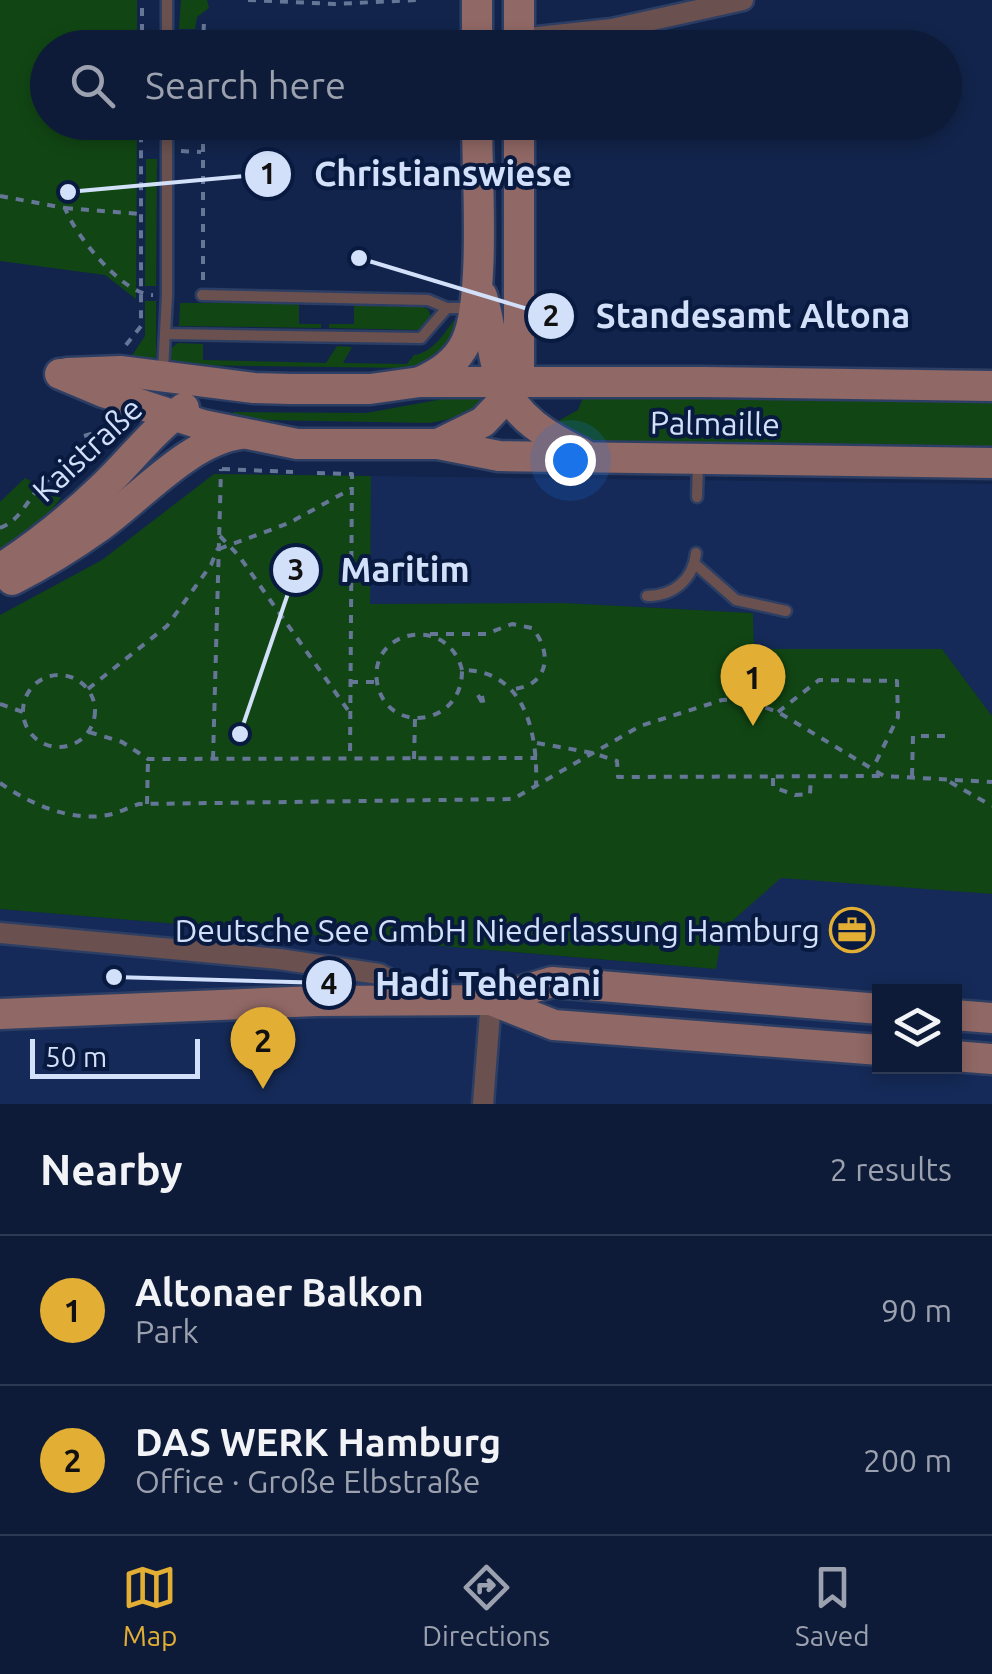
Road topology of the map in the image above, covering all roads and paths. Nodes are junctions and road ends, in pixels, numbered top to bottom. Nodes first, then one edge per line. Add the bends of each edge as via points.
1 (142, 0) edge
2 (167, 0) edge
3 (248, 0) edge
4 (416, 0) edge
5 (477, 0) edge
6 (519, 0) edge
7 (744, 0) edge
8 (300, 2) edge
9 (351, 2) edge
10 (204, 20) dead end
11 (142, 30) edge
12 (167, 30) edge
13 (204, 30) edge
14 (477, 30) edge
15 (519, 30) edge
16 (605, 30) edge
17 (141, 140) edge
18 (168, 140) edge
19 (203, 140) edge
20 (476, 140) edge
21 (518, 140) edge
22 (0, 196) edge
23 (66, 208) junction
24 (141, 214) junction
25 (141, 294) junction
26 (152, 294) dead end
27 (202, 295) joint
28 (466, 298) junction
29 (166, 330) junction
30 (124, 347) dead end
31 (162, 376) junction
32 (420, 382) junction
33 (992, 386) edge
34 (254, 388) junction
35 (510, 388) junction
36 (192, 414) junction
37 (119, 434) dead end
38 (249, 434) junction
39 (84, 436) dead end
40 (438, 444) junction
41 (588, 456) junction
42 (698, 458) junction
43 (200, 460) junction
44 (992, 463) edge
45 (222, 470) junction
46 (296, 472) dead end
47 (315, 472) dead end
48 (53, 477) dead end
49 (352, 488) junction
50 (696, 497) dead end
51 (0, 528) edge
52 (220, 536) junction
53 (229, 546) junction
54 (219, 547) junction
55 (0, 569) edge
56 (0, 586) edge
57 (647, 596) dead end
58 (786, 611) dead end
59 (424, 634) junction
60 (462, 670) junction
61 (350, 682) junction
62 (377, 682) junction
63 (88, 689) junction
64 (513, 689) junction
65 (0, 704) edge
66 (23, 712) junction
67 (778, 712) junction
68 (350, 713) junction
69 (415, 718) junction
70 (89, 732) junction
71 (946, 736) dead end
72 (535, 743) junction
73 (593, 753) junction
74 (537, 758) junction
75 (148, 759) junction
76 (213, 759) junction
77 (350, 759) junction
78 (414, 759) junction
79 (873, 768) junction
80 (884, 776) junction
81 (912, 776) junction
82 (811, 777) junction
83 (773, 778) junction
84 (946, 780) junction
85 (992, 782) edge
86 (0, 783) edge
87 (536, 786) junction
88 (147, 804) junction
89 (992, 806) edge
90 (0, 933) edge
91 (424, 999) junction
92 (490, 1000) junction
93 (872, 1008) edge
94 (0, 1014) edge
95 (962, 1016) edge
96 (992, 1018) edge
97 (872, 1049) edge
98 (962, 1057) edge
99 (992, 1059) edge
100 (483, 1104) edge

1 - 11 path
2 - 12 lane
3 - 8 path
4 - 9 path
5 - 14 main road
6 - 15 main road
7 - 16 street
8 - 9 path
10 - 13 path
17 - 24 path
18 - 29 lane
19 - 27 path
20 - 28 main road
21 - 35 main road
22 - 23 path
23 - 24 path
23 - 25 path via 95,254
24 - 25 path
25 - 26 path
25 - 30 path via 141,326
27 - 28 lane
28 - 29 lane via 420,338
28 - 32 main road via 467,340 460,353
28 - 35 main road
29 - 31 lane
31 - 34 main road, Palmaille
31 - 36 main road, Palmaille via 187,387
31 - 36 main road, Palmaille via 120,370 60,374
32 - 34 main road, Palmaille via 370,389
32 - 35 main road, Palmaille
33 - 35 main road, Palmaille via 702,382
34 - 36 main road, Palmaille
35 - 40 main road, Palmaille via 471,430
35 - 41 main road via 520,412 552,439
36 - 38 main road, Palmaille
36 - 43 main road, Kaistraße
36 - 55 main road, Kaistraße via 148,437 105,485
37 - 39 path via 110,440
38 - 40 main road, Palmaille via 297,444
38 - 43 main road, Kaistraße via 217,440
40 - 41 main road, Palmaille via 499,456
41 - 42 main road, Palmaille
42 - 44 main road, Palmaille
42 - 50 lane
43 - 45 path
43 - 56 main road, Kaistraße
45 - 46 path
45 - 52 path
47 - 49 path via 352,474
48 - 51 path via 42,482 14,522
49 - 53 path
49 - 61 path
52 - 53 path
52 - 54 path
53 - 54 path
53 - 68 path
54 - 63 path via 167,626
54 - 76 path
57 - 58 lane via 664,596 681,585 696,559 736,600
59 - 60 path via 450,646
59 - 62 path via 388,647
59 - 64 path via 486,634 512,624 532,628 544,644 544,670 532,685
60 - 64 path via 490,674
60 - 69 path via 448,708
61 - 62 path
61 - 68 path
62 - 69 path via 392,708
63 - 66 path via 70,677 47,677 30,690
63 - 70 path via 95,710
64 - 72 path
65 - 66 path
66 - 70 path via 30,733 49,746 71,745
67 - 73 path via 752,701 722,700 666,715
67 - 79 path
67 - 79 path via 819,680 898,681 898,718
68 - 77 path
69 - 78 path
70 - 75 path
71 - 81 path via 913,736
72 - 73 path
72 - 74 path
73 - 83 path via 617,761 618,778
73 - 87 path
74 - 78 path
74 - 87 path
75 - 76 path
75 - 88 path
76 - 77 path
77 - 78 path
79 - 80 path
80 - 81 path
80 - 82 path
81 - 84 path
82 - 83 path
82 - 83 path via 810,794 795,795 773,787
84 - 85 path
84 - 89 path
86 - 88 path via 79,816
87 - 88 path via 513,799
90 - 91 street via 379,974
91 - 92 main road
91 - 94 main road
92 - 93 main road via 552,982
92 - 97 main road via 554,1025
92 - 100 street
95 - 96 main road
98 - 99 main road

